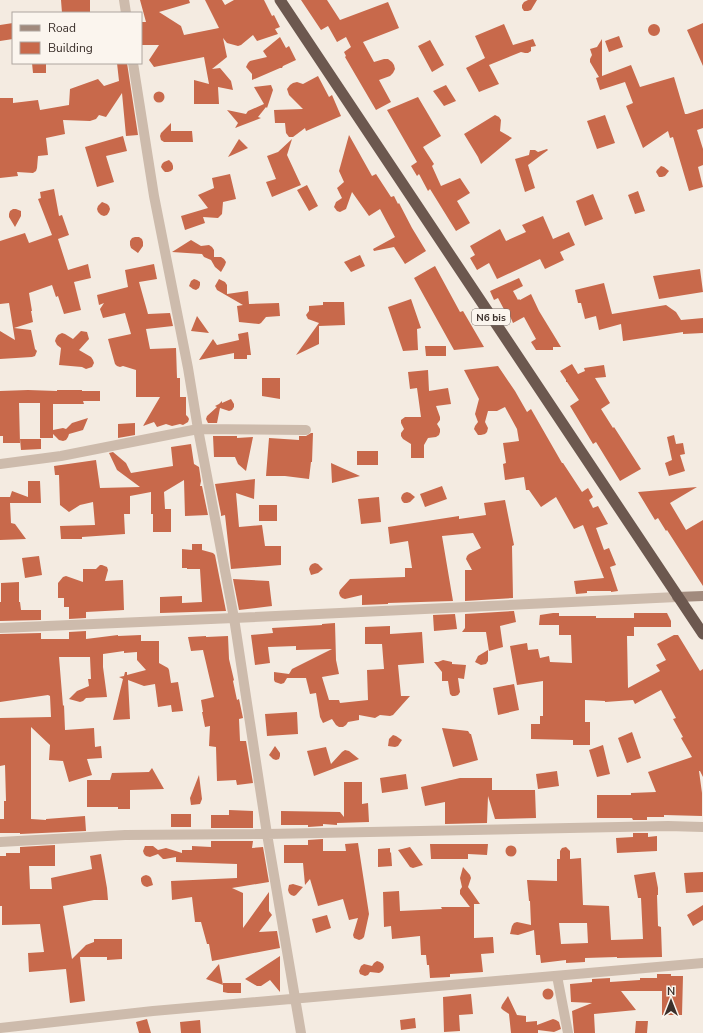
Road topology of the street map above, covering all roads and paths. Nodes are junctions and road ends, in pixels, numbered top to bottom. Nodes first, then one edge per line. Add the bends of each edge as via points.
1 (124, 0) edge
2 (280, 0) edge
3 (126, 12) edge
4 (133, 64) edge
5 (198, 429) junction
6 (306, 430) dead end
7 (0, 464) edge
8 (677, 596) junction
9 (703, 596) edge
10 (234, 618) junction
11 (0, 628) edge
12 (703, 634) edge
13 (703, 827) edge
14 (267, 834) junction
15 (0, 842) edge
16 (703, 963) edge
17 (557, 976) junction
18 (295, 999) junction
19 (0, 1028) edge
20 (301, 1033) edge
21 (568, 1033) edge

1 - 3 street
2 - 8 highway, N6 bis
4 - 5 street via 154,196
5 - 6 street
5 - 7 street via 61,456
5 - 10 street
8 - 9 main road
8 - 10 street
8 - 12 highway, N6 bis
10 - 11 street
10 - 14 street
13 - 14 street
14 - 15 street via 125,835
14 - 18 street
16 - 17 street
17 - 18 street
17 - 21 street
18 - 19 street
18 - 20 street

